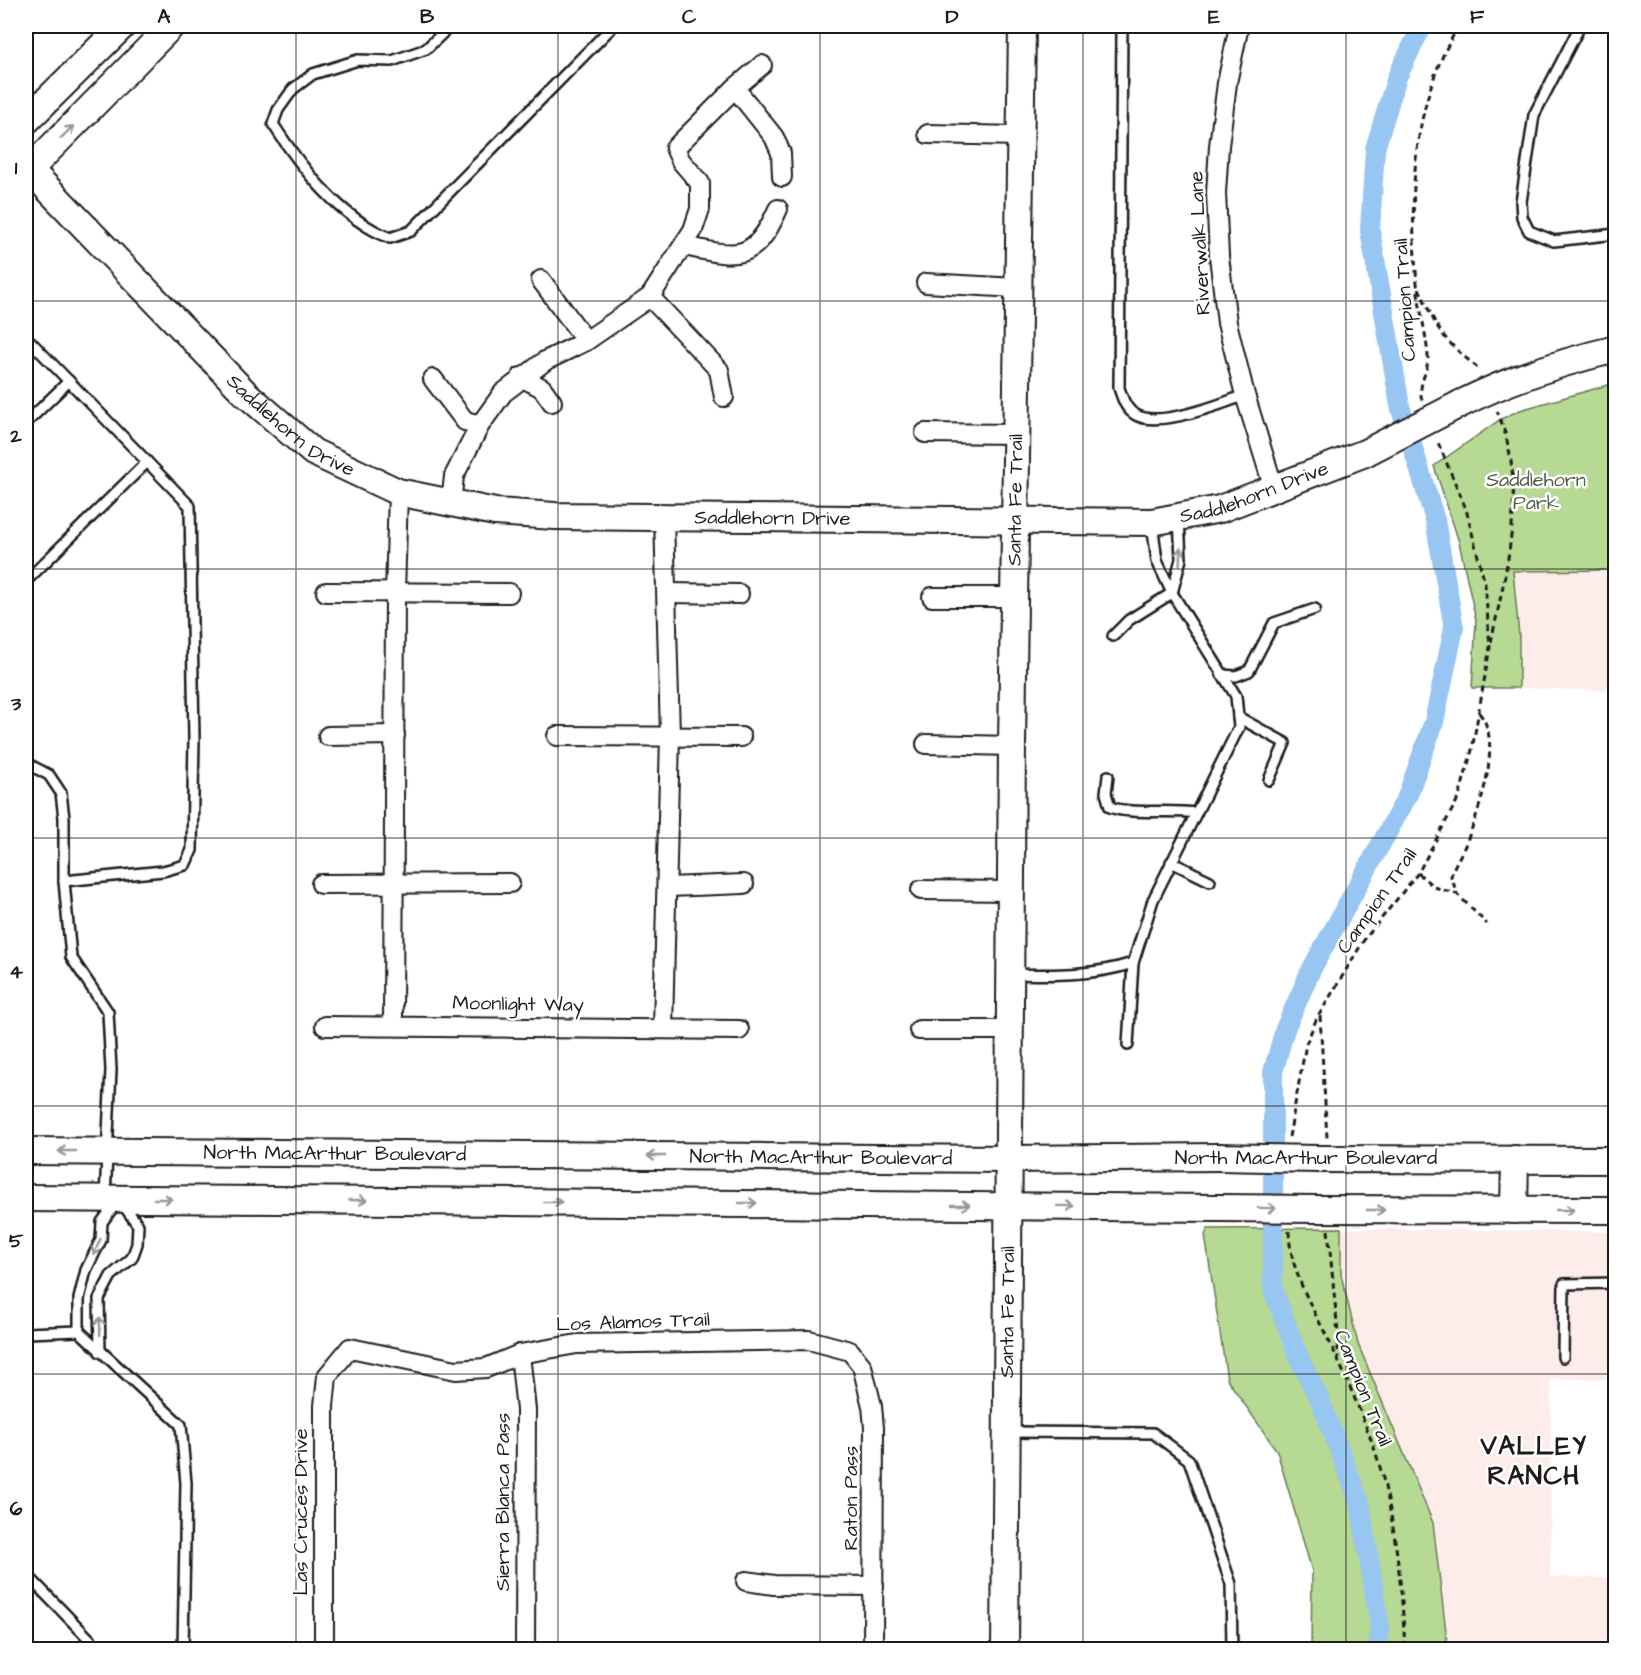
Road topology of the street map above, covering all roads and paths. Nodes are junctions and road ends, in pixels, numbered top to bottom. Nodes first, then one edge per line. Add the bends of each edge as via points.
1 (122, 26) edge
2 (171, 26) edge
3 (450, 26) edge
4 (613, 26) edge
5 (1022, 26) edge
6 (1122, 26) edge
7 (1239, 26) edge
8 (1459, 26) edge
9 (1580, 26) edge
10 (762, 65) dead end
11 (735, 88) junction
12 (26, 121) edge
13 (928, 134) dead end
14 (1018, 136) junction
15 (27, 170) edge
16 (782, 177) dead end
17 (778, 209) dead end
18 (1616, 234) edge
19 (685, 246) junction
20 (541, 280) dead end
21 (926, 283) dead end
22 (1417, 284) junction
23 (1017, 288) junction
24 (650, 297) junction
25 (586, 340) junction
26 (26, 346) edge
27 (1616, 349) edge
28 (1478, 368) dead end
29 (522, 377) junction
30 (433, 380) dead end
31 (69, 381) junction
32 (1245, 395) junction
33 (724, 397) dead end
34 (552, 402) dead end
35 (1424, 404) dead end
36 (1497, 411) dead end
37 (26, 423) edge
38 (480, 425) junction
39 (925, 433) dead end
40 (1016, 434) junction
41 (1435, 435) dead end
42 (147, 462) junction
43 (1274, 489) junction
44 (398, 492) junction
45 (452, 504) junction
46 (664, 517) junction
47 (1179, 518) junction
48 (1015, 520) junction
49 (1152, 522) junction
50 (26, 581) edge
51 (326, 592) dead end
52 (1172, 592) junction
53 (509, 593) dead end
54 (667, 593) junction
55 (395, 594) junction
56 (739, 594) dead end
57 (932, 597) dead end
58 (1014, 597) junction
59 (1315, 609) dead end
60 (1113, 636) dead end
61 (1490, 647) junction
62 (1222, 675) junction
63 (1479, 713) junction
64 (1238, 717) junction
65 (395, 735) junction
66 (670, 735) junction
67 (328, 736) dead end
68 (557, 736) dead end
69 (741, 737) dead end
70 (926, 744) dead end
71 (1012, 746) junction
72 (26, 763) edge
73 (1108, 776) dead end
74 (1269, 780) dead end
75 (1196, 813) junction
76 (1171, 862) junction
77 (1418, 873) junction
78 (64, 881) junction
79 (1210, 881) dead end
80 (393, 882) junction
81 (510, 883) dead end
82 (321, 884) dead end
83 (744, 884) dead end
84 (668, 887) junction
85 (921, 890) dead end
86 (1011, 891) junction
87 (1457, 894) junction
88 (1487, 924) dead end
89 (1133, 963) junction
90 (1010, 974) junction
91 (1320, 1016) junction
92 (393, 1024) junction
93 (325, 1026) dead end
94 (663, 1028) junction
95 (739, 1030) dead end
96 (919, 1030) dead end
97 (1010, 1030) junction
98 (1128, 1045) dead end
99 (1289, 1146) dead end
100 (26, 1151) edge
101 (1323, 1151) junction
102 (108, 1152) junction
103 (1008, 1159) junction
104 (1515, 1160) junction
105 (1616, 1160) edge
106 (26, 1198) edge
107 (112, 1199) junction
108 (1008, 1205) junction
109 (1514, 1210) junction
110 (1616, 1210) edge
111 (1322, 1217) junction
112 (1288, 1222) dead end
113 (1616, 1283) edge
114 (79, 1331) junction
115 (26, 1333) edge
116 (100, 1352) junction
117 (850, 1352) joint
118 (520, 1354) junction
119 (1563, 1358) dead end
120 (1338, 1362) junction
121 (327, 1376) joint
122 (1006, 1432) junction
123 (26, 1578) edge
124 (746, 1581) dead end
125 (874, 1586) junction
126 (324, 1649) edge
127 (100, 1650) edge
128 (183, 1650) edge
129 (525, 1650) edge
130 (873, 1650) edge
131 (1005, 1650) edge
132 (1232, 1650) edge
133 (1405, 1650) edge

1 - 12 main road
15 -> 2 main road
3 - 4 lane via 426,49 392,61 358,60 313,74 293,88 273,124 306,170 338,204 365,228 390,238 411,231
5 - 14 main road, Santa Fe Trail
6 - 32 lane via 1119,388 1124,406 1137,417 1172,418
7 - 32 street, Riverwalk Lane via 1227,83 1216,193 1227,323
8 - 22 path, Campion Trail via 1436,69 1418,141 1414,211
9 - 18 lane via 1533,115 1522,217 1529,231 1554,241
10 - 11 street
11 - 16 street via 774,137 781,153
11 - 19 street via 675,148 700,183 700,209
13 - 14 street
14 - 23 main road, Santa Fe Trail
15 - 44 main road, Saddlehorn Drive via 275,420 313,452
17 - 19 street via 762,239 731,256
19 - 24 street
20 - 25 street
21 - 23 street
22 - 28 path via 1436,328
22 - 35 path, Campion Trail via 1429,359 1420,393
23 - 40 main road, Santa Fe Trail
24 - 25 street
24 - 33 street via 719,370
25 - 29 street
26 - 31 lane via 30,341
27 - 43 main road, Saddlehorn Drive, bridge via 1508,381 1365,453
29 - 34 street via 542,388
29 - 38 street via 503,393
30 - 38 street via 465,421
31 - 37 lane
31 - 42 lane
32 - 43 street, Riverwalk Lane
36 - 61 path via 1512,471 1514,514
38 - 45 street via 454,476
39 - 40 street
40 - 48 main road, Santa Fe Trail
41 - 61 path, Campion Trail via 1477,543
42 - 50 lane
42 - 78 lane via 190,506 192,850 186,866
43 - 47 main road, Saddlehorn Drive via 1220,509
44 - 45 main road, Saddlehorn Drive
44 - 55 street
45 - 46 main road, Saddlehorn Drive via 515,513
46 - 48 main road, Saddlehorn Drive
46 - 54 street
47 - 49 main road, Saddlehorn Drive
52 -> 47 lane via 1181,559
48 - 49 main road, Saddlehorn Drive
48 - 58 main road, Santa Fe Trail
49 - 52 lane via 1157,561
51 - 55 street
52 - 60 lane via 1129,620
52 - 62 lane
53 - 55 street
54 - 56 street
54 - 66 street
55 - 65 street
57 - 58 street
58 - 71 main road, Santa Fe Trail
59 - 62 lane via 1274,623 1249,671 1236,676
61 - 63 path, Campion Trail
62 - 64 lane via 1236,696
63 - 77 path, Campion Trail via 1459,797
63 - 87 path via 1490,736 1489,765 1475,820 1451,876
64 - 74 lane via 1285,743
64 - 75 lane via 1239,727
65 - 67 street
65 - 80 street
66 - 68 street
66 - 69 street
66 - 84 street
70 - 71 street
71 - 86 main road, Santa Fe Trail
72 - 78 lane via 49,775 61,793
73 - 75 lane via 1106,793 1110,807 1120,811
75 - 76 lane
76 - 79 lane
76 - 89 lane via 1140,934
77 - 87 path via 1434,887
77 - 91 path, Campion Trail via 1364,940
78 - 102 lane via 71,957 108,1012
80 - 81 street
80 - 82 street
80 - 92 street
83 - 84 street
84 - 94 street
85 - 86 street
86 - 90 main road, Santa Fe Trail
87 - 88 path
89 - 90 lane via 1109,971
89 - 98 lane
90 - 97 main road, Santa Fe Trail
91 - 99 path, Campion Trail via 1306,1044
91 - 101 path
92 - 93 street, Moonlight Way
92 - 94 street, Moonlight Way
94 - 95 street, Moonlight Way
96 - 97 street
97 - 103 main road, Santa Fe Trail
102 -> 100 main road, North MacArthur Boulevard
101 - 103 main road, North MacArthur Boulevard, bridge via 1218,1157
101 - 104 main road, North MacArthur Boulevard
103 -> 102 main road, North MacArthur Boulevard
102 - 107 lane
103 - 108 main road, Santa Fe Trail
104 - 105 main road, North MacArthur Boulevard
104 - 109 main road
106 - 107 main road
107 -> 108 main road
107 -> 114 lane via 102,1222 101,1240 86,1270 79,1299
116 -> 107 lane via 99,1299 111,1276 132,1258 137,1244 138,1224
108 -> 111 main road, bridge via 1217,1208
108 - 122 main road, Santa Fe Trail
109 -> 110 main road
111 -> 109 main road
111 - 120 path via 1338,1333
112 - 120 path, Campion Trail via 1291,1255 1301,1284
113 - 119 lane via 1564,1284
114 - 115 lane
114 - 116 lane
116 - 128 lane via 181,1425 186,1483
117 - 118 street, Los Alamos Trail via 810,1340 775,1340 577,1344
117 - 125 street, Raton Pass via 862,1366 872,1406
118 - 121 street, Los Alamos Trail via 486,1368 456,1370 350,1348
118 - 129 street, Sierra Blanca Pass via 526,1410
120 - 133 path, Campion Trail via 1372,1444 1385,1494 1398,1568
121 - 126 street, Las Cruces Drive
122 - 131 main road, Santa Fe Trail
122 - 132 lane via 1153,1433 1189,1460 1231,1584
123 - 127 lane
124 - 125 street
125 - 130 street, Raton Pass

